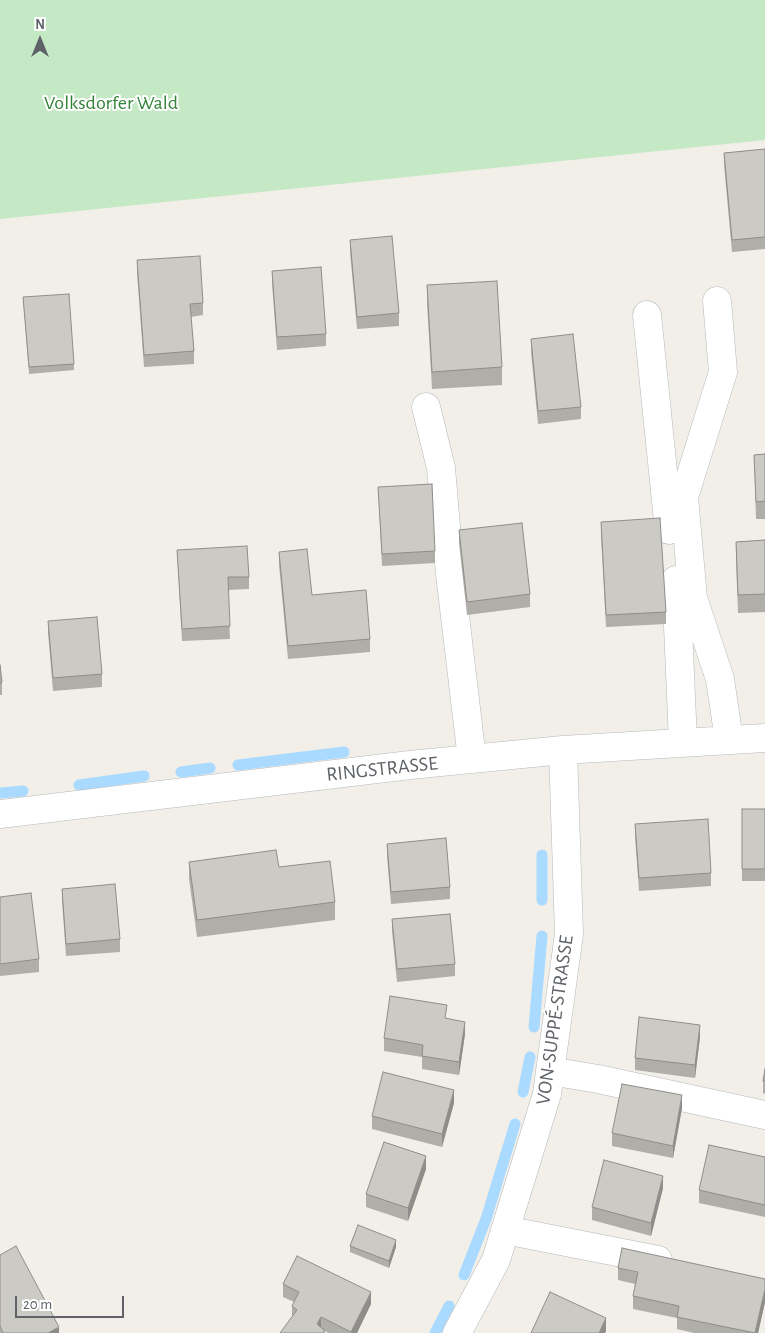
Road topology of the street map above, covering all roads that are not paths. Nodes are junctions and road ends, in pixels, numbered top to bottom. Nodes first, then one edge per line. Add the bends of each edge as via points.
1 (717, 301) dead end
2 (647, 315) dead end
3 (426, 407) dead end
4 (765, 738) edge
5 (730, 740) junction
6 (683, 742) junction
7 (563, 750) junction
8 (472, 759) junction
9 (0, 814) edge
10 (550, 1071) junction
11 (765, 1115) edge
12 (505, 1230) junction
13 (681, 1265) edge
14 (457, 1333) edge

1 - 5 street via 723,372 684,497 693,598 720,679
2 - 6 street via 668,529 673,537
3 - 8 street via 441,468
4 - 5 street, RINGSTRASSE
5 - 6 street, RINGSTRASSE
6 - 7 street, RINGSTRASSE
7 - 8 street, RINGSTRASSE
7 - 10 street, VON-SUPPÉ-STRASSE via 568,934
8 - 9 street, RINGSTRASSE
10 - 11 street
10 - 12 street, VON-SUPPÉ-STRASSE via 547,1094
12 - 13 street
12 - 14 street, VON-SUPPÉ-STRASSE via 496,1260

